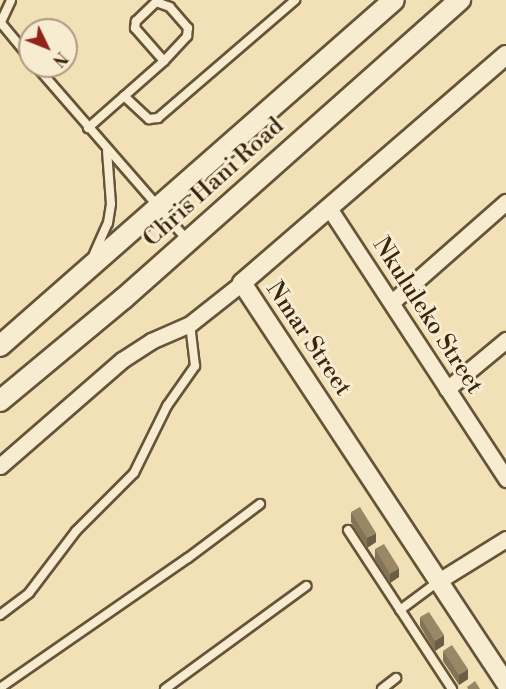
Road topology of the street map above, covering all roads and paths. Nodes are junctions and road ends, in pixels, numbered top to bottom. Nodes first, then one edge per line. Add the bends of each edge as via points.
1 (11, 0) edge
2 (295, 0) edge
3 (394, 0) edge
4 (460, 0) edge
5 (0, 23) edge
6 (18, 44) edge
7 (506, 54) edge
8 (164, 61) junction
9 (46, 78) edge
10 (124, 96) junction
11 (88, 128) junction
12 (107, 151) junction
13 (506, 202) edge
14 (329, 208) junction
15 (158, 209) junction
16 (187, 240) junction
17 (81, 279) junction
18 (242, 283) junction
19 (392, 302) junction
20 (190, 324) junction
21 (506, 340) edge
22 (0, 346) edge
23 (447, 389) junction
24 (0, 401) edge
25 (0, 466) edge
26 (506, 479) edge
27 (260, 504) dead end
28 (348, 530) dead end
29 (506, 539) edge
30 (440, 580) junction
31 (306, 586) dead end
32 (400, 610) junction
33 (0, 615) edge
34 (396, 678) dead end
35 (506, 684) edge
36 (0, 688) edge
37 (165, 689) edge
38 (382, 689) edge
39 (452, 689) edge

1 - 5 lane
2 - 10 lane via 158,118 149,119
3 - 15 main road, Chris Hani Road
4 - 16 main road, Chris Hani Road
5 - 6 lane
7 - 14 street, Nmar Street
8 - 8 lane via 135,28 136,21 156,2 170,7 188,28 183,43
8 - 10 lane
9 - 11 lane
10 - 11 lane
11 - 12 lane
12 - 15 lane
12 - 17 lane via 111,204 108,223
13 - 19 street
14 - 18 street, Nmar Street
14 - 19 street, Nkululeko Street
15 - 16 lane
15 - 17 main road, Chris Hani Road
16 - 24 main road, Chris Hani Road via 62,352
17 - 22 main road, Chris Hani Road
18 - 20 street
18 - 30 street, Nmar Street
19 - 23 street, Nkululeko Street
20 - 25 street via 151,341 122,360
20 - 33 lane via 195,366 167,406 134,473 76,531 29,593
21 - 23 street
23 - 26 street, Nkululeko Street
27 - 36 lane
28 - 32 lane
29 - 30 street
30 - 32 lane
30 - 35 street, Nmar Street
31 - 37 lane
32 - 39 lane
34 - 38 lane

